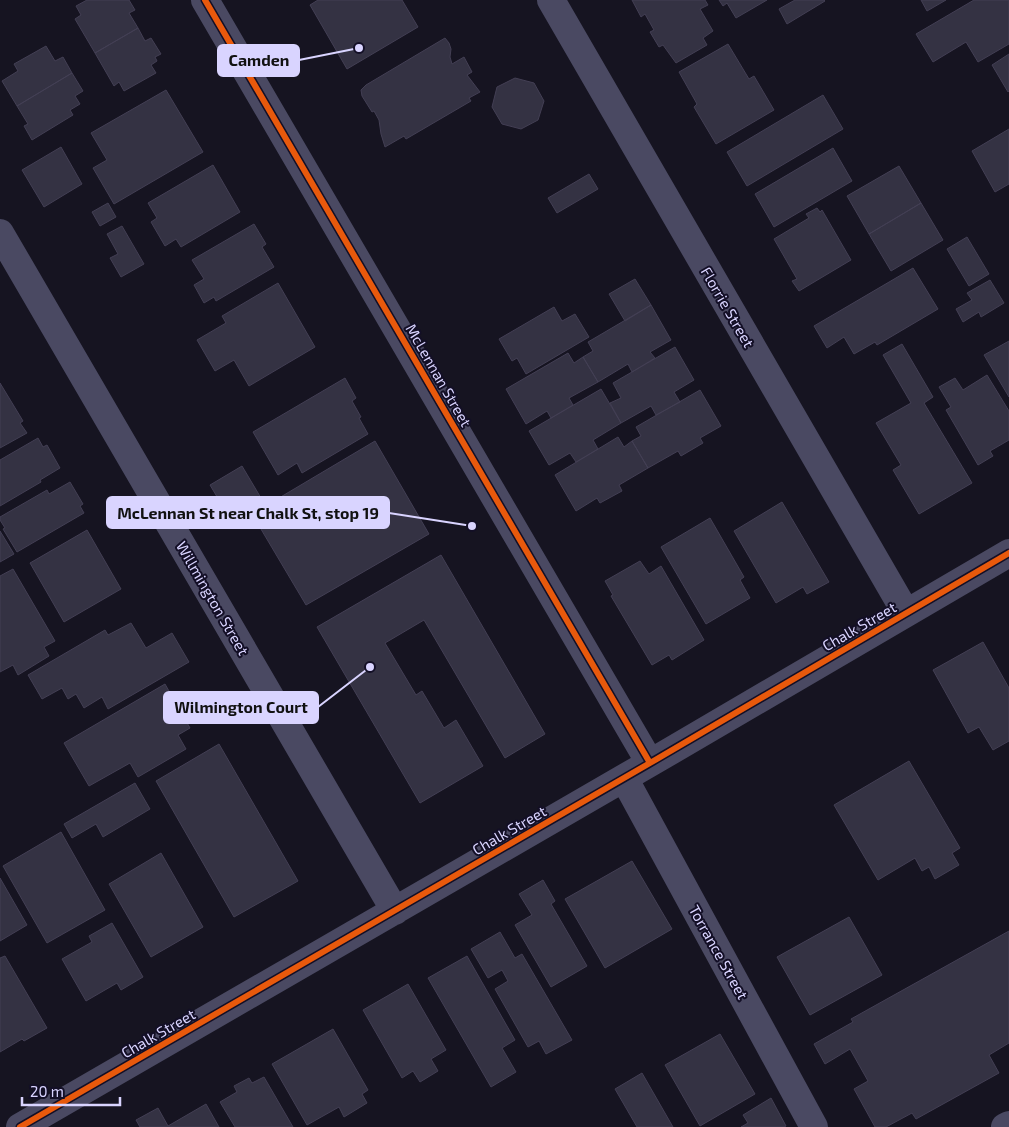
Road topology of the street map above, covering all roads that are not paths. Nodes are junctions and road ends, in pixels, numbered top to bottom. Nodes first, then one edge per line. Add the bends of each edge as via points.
1 (206, 0) edge
2 (551, 0) edge
3 (0, 233) edge
4 (1009, 553) edge
5 (906, 613) junction
6 (650, 763) junction
7 (624, 778) junction
8 (395, 911) junction
9 (1009, 1125) edge
10 (20, 1127) edge
11 (814, 1127) edge
12 (1005, 1127) edge

1 - 6 street, McLennan Street
2 - 5 street, Florrie Street
3 - 8 street, Willmington Street
4 - 5 street, Chalk Street
5 - 6 street, Chalk Street
6 - 7 street, Chalk Street
7 - 8 street, Chalk Street
7 - 11 street, Torrance Street
8 - 10 street, Chalk Street
9 - 12 street

